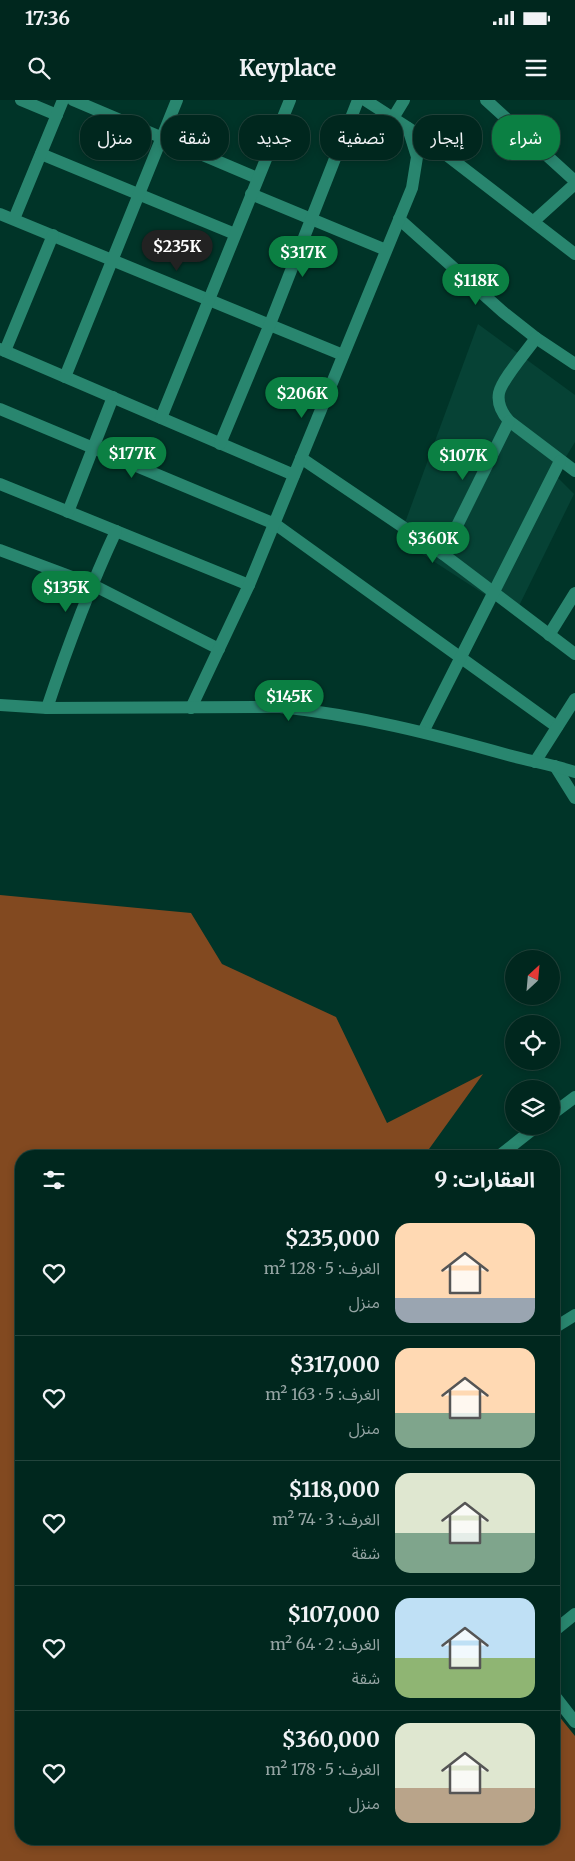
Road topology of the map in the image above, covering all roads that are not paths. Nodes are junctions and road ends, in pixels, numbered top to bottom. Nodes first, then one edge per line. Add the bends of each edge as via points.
1 (21, 100) edge
2 (63, 100) edge
3 (73, 100) edge
4 (177, 100) edge
5 (290, 100) edge
6 (358, 100) edge
7 (365, 100) edge
8 (404, 100) edge
9 (486, 100) edge
10 (57, 115) junction
11 (171, 115) edge
12 (388, 115) edge
13 (395, 115) edge
14 (403, 125) edge
15 (408, 128) junction
16 (161, 138) edge
17 (161, 140) edge
18 (41, 154) junction
19 (214, 160) edge
20 (257, 178) junction
21 (575, 182) edge
22 (138, 194) junction
23 (251, 194) junction
24 (0, 214) edge
25 (14, 219) junction
26 (311, 219) junction
27 (400, 219) junction
28 (534, 221) junction
29 (235, 234) junction
30 (53, 235) junction
31 (386, 250) junction
32 (575, 254) edge
33 (112, 261) junction
34 (209, 299) junction
35 (270, 324) junction
36 (536, 338) junction
37 (2, 350) edge
38 (343, 355) junction
39 (575, 364) edge
40 (65, 377) junction
41 (113, 396) junction
42 (0, 409) edge
43 (161, 418) junction
44 (509, 421) junction
45 (220, 444) junction
46 (93, 448) junction
47 (301, 458) junction
48 (560, 461) junction
49 (575, 471) edge
50 (294, 475) junction
51 (0, 484) edge
52 (68, 512) junction
53 (275, 524) junction
54 (116, 531) junction
55 (0, 550) edge
56 (443, 554) junction
57 (92, 584) junction
58 (249, 585) junction
59 (493, 592) junction
60 (575, 593) edge
61 (549, 635) junction
62 (219, 649) junction
63 (575, 654) edge
64 (460, 656) junction
65 (575, 699) edge
66 (0, 705) edge
67 (47, 708) junction
68 (191, 708) junction
69 (557, 727) junction
70 (423, 732) junction
71 (535, 762) junction
72 (555, 766) junction
73 (575, 772) edge
74 (575, 798) edge
75 (575, 1097) edge
76 (560, 1108) edge
77 (526, 1135) edge
78 (507, 1150) edge
79 (575, 1315) edge
80 (560, 1324) edge
81 (575, 1614) edge
82 (560, 1626) edge
83 (560, 1703) edge
84 (575, 1722) edge

1 - 10 street
2 - 10 street
3 - 16 street
4 - 11 street
5 - 20 street
6 - 26 street
7 - 12 street
8 - 13 street
9 - 21 street
10 - 18 street
14 - 15 street
15 - 27 street via 417,157 416,170
15 - 28 street
17 - 22 street
18 - 22 street
18 - 25 street
19 - 20 street
20 - 23 street
21 - 28 street
22 - 29 street
22 - 33 street
23 - 26 street
23 - 29 street
24 - 25 street
25 - 30 street
26 - 31 street
26 - 35 street
27 - 31 street
27 - 36 street
28 - 32 street
29 - 34 street
30 - 33 street
30 - 37 street
31 - 38 street
33 - 34 street
33 - 40 street
34 - 35 street
34 - 43 street
35 - 38 street
35 - 45 street
36 - 39 street
36 - 44 street via 499,392 502,413
37 - 40 street
38 - 47 street
40 - 41 street
41 - 43 street
41 - 46 street
42 - 46 street
43 - 45 street
44 - 48 street
44 - 56 street
45 - 50 street
46 - 52 street
46 - 53 street
47 - 50 street
47 - 56 street
48 - 49 street
48 - 59 street
50 - 53 street
51 - 52 street
52 - 54 street
53 - 58 street
53 - 64 street
54 - 57 street
54 - 58 street
55 - 57 street
56 - 59 street
57 - 62 street
57 - 67 street
58 - 62 street
59 - 61 street
59 - 64 street
60 - 61 street
61 - 63 street
62 - 68 street
64 - 69 street
64 - 70 street
65 - 69 street
66 - 67 street
67 - 68 street
68 - 70 street via 298,709 334,713
69 - 71 street
70 - 71 street
71 - 72 street
72 - 73 street
72 - 74 street
75 - 76 street
77 - 78 street
79 - 80 street
81 - 82 street
83 - 84 street

